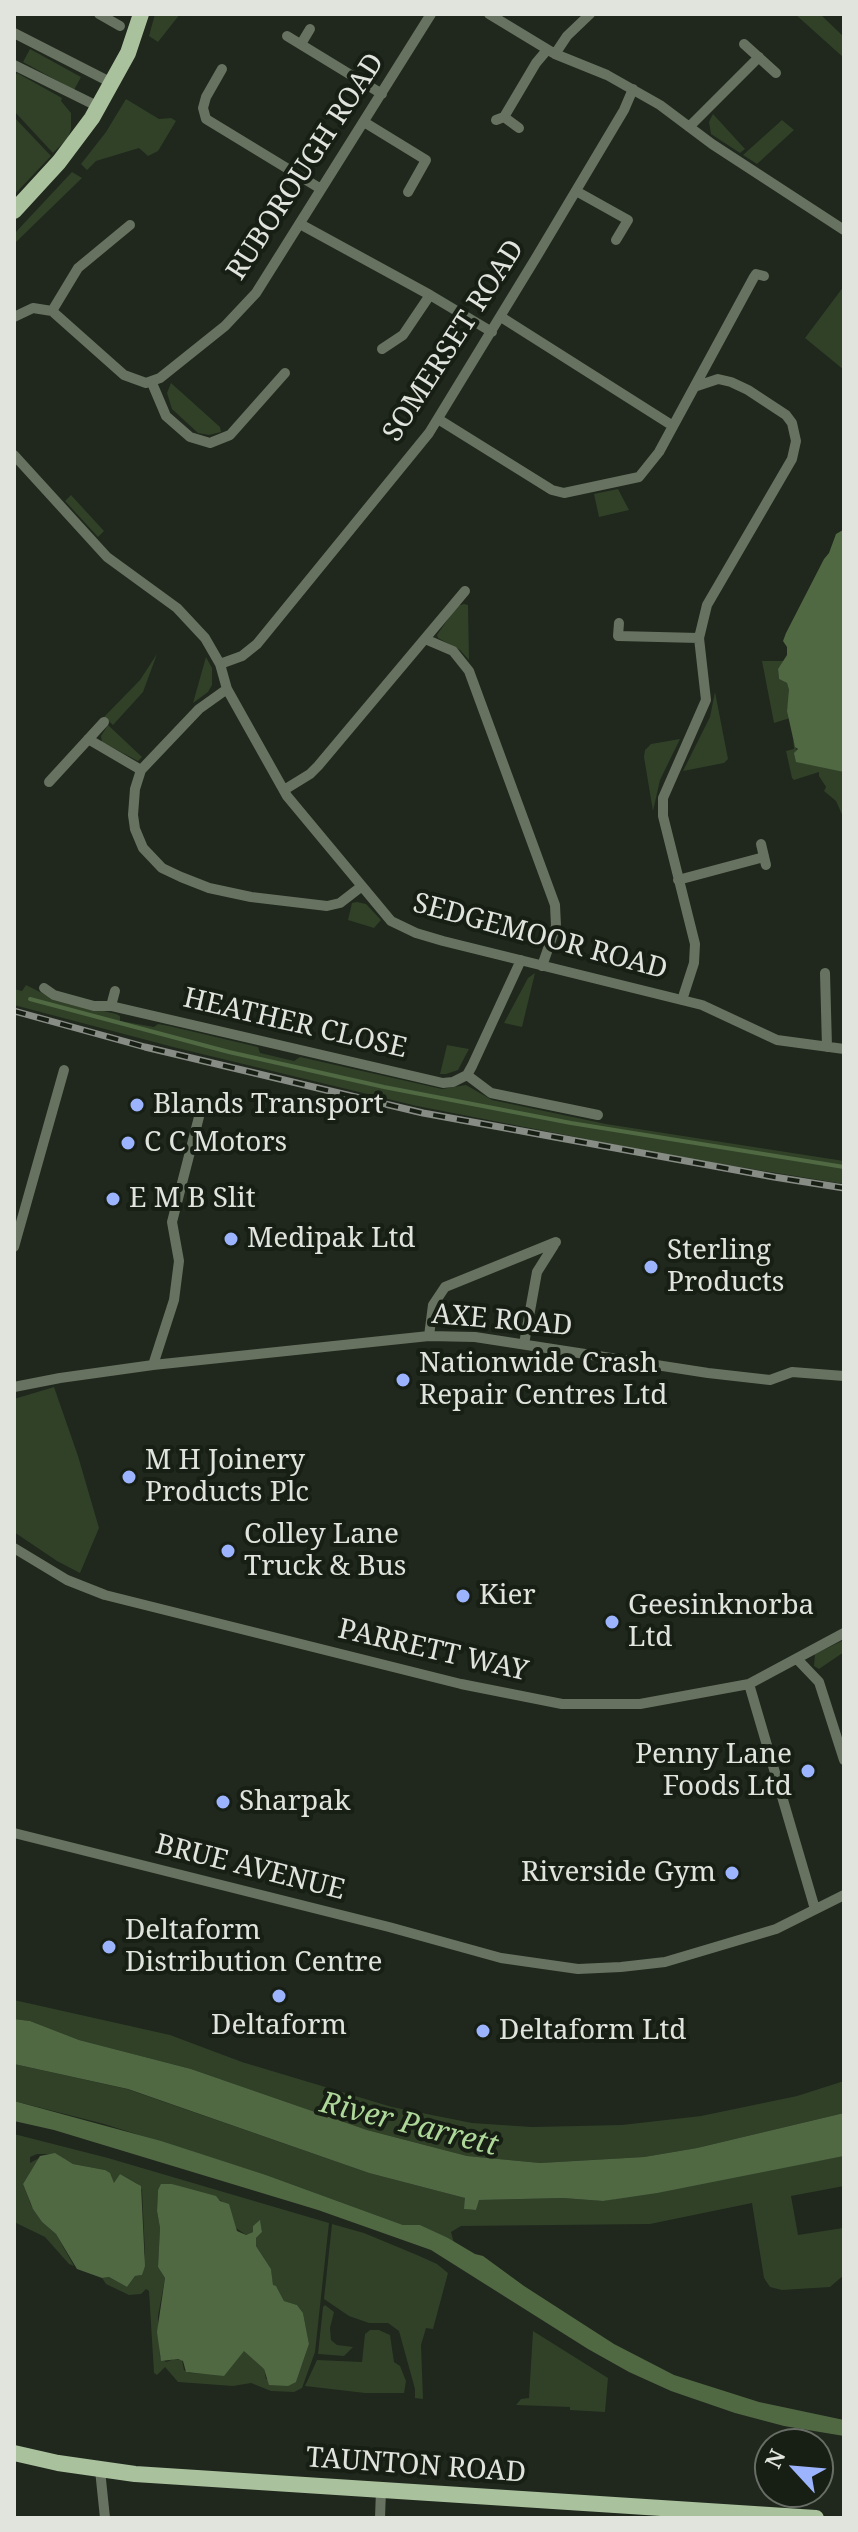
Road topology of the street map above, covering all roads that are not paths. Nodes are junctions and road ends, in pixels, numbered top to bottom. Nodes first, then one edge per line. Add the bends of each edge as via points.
1 (99, 14) edge
2 (141, 14) edge
3 (431, 14) edge
4 (489, 14) edge
5 (590, 14) edge
6 (120, 26) dead end
7 (310, 29) dead end
8 (14, 33) edge
9 (287, 36) dead end
10 (301, 44) junction
11 (744, 44) dead end
12 (551, 52) junction
13 (759, 57) junction
14 (14, 65) edge
15 (222, 69) dead end
16 (776, 73) dead end
17 (112, 83) junction
18 (633, 89) junction
19 (382, 94) junction
20 (99, 107) junction
21 (364, 122) junction
22 (689, 127) junction
23 (519, 128) dead end
24 (321, 189) junction
25 (576, 191) junction
26 (408, 192) dead end
27 (14, 211) edge
28 (300, 224) junction
29 (130, 225) dead end
30 (843, 229) edge
31 (616, 240) dead end
32 (752, 262) dead end
33 (430, 295) junction
34 (52, 311) junction
35 (14, 317) edge
36 (501, 317) junction
37 (492, 332) junction
38 (382, 349) dead end
39 (285, 373) dead end
40 (152, 383) junction
41 (697, 386) junction
42 (438, 419) junction
43 (673, 426) junction
44 (14, 455) edge
45 (465, 591) dead end
46 (619, 623) dead end
47 (699, 638) junction
48 (425, 639) junction
49 (220, 664) junction
50 (227, 689) junction
51 (104, 722) dead end
52 (88, 739) junction
53 (141, 770) junction
54 (49, 782) dead end
55 (284, 790) junction
56 (761, 844) dead end
57 (678, 880) junction
58 (362, 886) junction
59 (521, 960) junction
60 (542, 966) junction
61 (825, 973) dead end
62 (44, 988) dead end
63 (115, 991) dead end
64 (682, 1000) junction
65 (111, 1006) junction
66 (827, 1047) junction
67 (844, 1049) edge
68 (64, 1070) dead end
69 (467, 1075) junction
70 (201, 1109) dead end
71 (598, 1115) dead end
72 (14, 1247) edge
73 (429, 1336) junction
74 (524, 1344) junction
75 (153, 1365) junction
76 (844, 1376) edge
77 (14, 1387) edge
78 (14, 1548) edge
79 (844, 1633) edge
80 (798, 1660) junction
81 (749, 1684) junction
82 (844, 1760) edge
83 (14, 1833) edge
84 (844, 1895) edge
85 (815, 1909) junction
86 (14, 2453) edge
87 (100, 2470) junction
88 (381, 2490) junction
89 (105, 2518) edge
90 (380, 2518) edge
91 (816, 2518) edge

1 - 6 street
2 - 17 main road
3 - 19 street, RUBOROUGH ROAD
4 - 12 street
5 - 12 street
7 - 10 street
8 - 17 street
9 - 10 street
10 - 19 street
11 - 13 street
12 - 18 street
12 - 23 street via 536,63 500,119
13 - 16 street
13 - 22 street
14 - 20 street
15 - 24 street via 206,97 206,119
17 - 20 main road
18 - 22 street
18 - 25 street, SOMERSET ROAD
19 - 21 street, RUBOROUGH ROAD
20 - 27 main road
21 - 24 street, RUBOROUGH ROAD
21 - 26 street via 426,160
22 - 30 street
24 - 28 street, RUBOROUGH ROAD
25 - 31 street via 628,220
25 - 36 street, SOMERSET ROAD
28 - 33 street
28 - 40 street, RUBOROUGH ROAD via 256,293 215,334
29 - 34 street via 78,268
32 - 41 street via 760,275
33 - 37 street
33 - 38 street via 403,335
34 - 35 street via 33,308
34 - 40 street via 116,370
36 - 37 street, SOMERSET ROAD
36 - 43 street
37 - 42 street, SOMERSET ROAD
39 - 40 street via 230,435 210,443 195,440 166,416
41 - 43 street
41 - 47 street via 718,379 748,390 786,415 796,441 792,459 710,598
42 - 43 street via 564,493 639,477
42 - 49 street, SOMERSET ROAD via 257,644
44 - 49 street, SEDGEMOOR ROAD via 107,557 183,613
45 - 48 street
46 - 47 street via 618,641
47 - 57 street via 706,700 665,789 662,807
48 - 55 street via 318,766
48 - 60 street via 453,651 469,671 555,905 556,926
49 - 50 street, SEDGEMOOR ROAD
50 - 53 street via 199,709
50 - 55 street, SEDGEMOOR ROAD
51 - 52 street
52 - 53 street
52 - 54 street
53 - 58 street via 133,802 135,829 149,856 171,873 209,888 320,906 340,903
55 - 58 street, SEDGEMOOR ROAD
56 - 57 street via 765,861
57 - 64 street via 696,954
58 - 59 street, SEDGEMOOR ROAD via 383,914 405,929
59 - 60 street, SEDGEMOOR ROAD
59 - 69 street
60 - 64 street, SEDGEMOOR ROAD
61 - 66 street
62 - 65 street, HEATHER CLOSE via 94,1006
63 - 65 street
64 - 66 street, SEDGEMOOR ROAD via 777,1040
65 - 69 street, HEATHER CLOSE via 443,1083
66 - 67 street, SEDGEMOOR ROAD
68 - 72 street
69 - 71 street via 491,1093
70 - 75 street via 172,1222 179,1261 174,1300
73 - 74 street, AXE ROAD
73 - 74 street via 433,1305 445,1287 556,1242 537,1272
73 - 75 street, AXE ROAD
74 - 76 street, AXE ROAD via 770,1380 792,1372
75 - 77 street, AXE ROAD
78 - 81 street, PARRETT WAY via 67,1580 105,1595 562,1704 640,1704
79 - 80 street, PARRETT WAY
80 - 81 street, PARRETT WAY
80 - 82 street via 819,1682
81 - 85 street
83 - 85 street, BRUE AVENUE via 501,1958 578,1969 665,1962 776,1929
84 - 85 street, BRUE AVENUE
86 - 87 main road, TAUNTON ROAD
87 - 88 main road, TAUNTON ROAD
87 - 89 street
88 - 90 street
88 - 91 main road, TAUNTON ROAD

